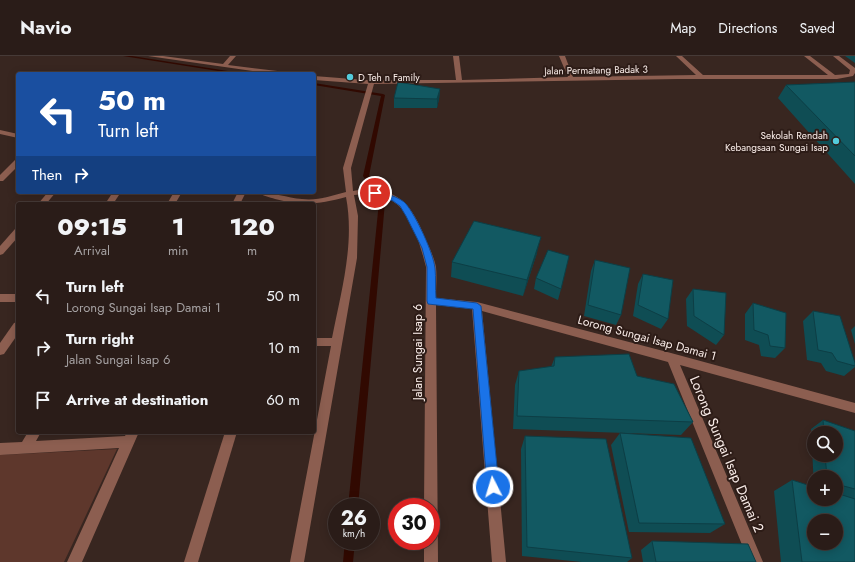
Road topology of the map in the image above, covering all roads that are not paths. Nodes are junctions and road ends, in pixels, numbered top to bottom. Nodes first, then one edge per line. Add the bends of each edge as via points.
1 (151, 56) edge
2 (233, 56) edge
3 (456, 56) edge
4 (562, 56) edge
5 (679, 56) edge
6 (807, 56) edge
7 (836, 56) edge
8 (224, 66) junction
9 (270, 72) edge
10 (701, 77) junction
11 (835, 77) junction
12 (316, 78) edge
13 (571, 79) junction
14 (459, 81) junction
15 (371, 82) junction
16 (843, 82) edge
17 (0, 132) edge
18 (16, 136) edge
19 (16, 164) edge
20 (0, 179) edge
21 (50, 194) edge
22 (269, 194) edge
23 (350, 194) junction
24 (44, 202) edge
25 (297, 202) edge
26 (310, 202) edge
27 (16, 233) edge
28 (0, 252) edge
29 (0, 298) edge
30 (16, 298) edge
31 (431, 301) junction
32 (477, 306) junction
33 (16, 329) edge
34 (316, 342) edge
35 (337, 342) junction
36 (0, 351) edge
37 (671, 357) junction
38 (855, 408) edge
39 (34, 434) edge
40 (230, 434) edge
41 (131, 437) edge
42 (25, 448) junction
43 (0, 449) edge
44 (74, 562) edge
45 (191, 562) edge
46 (297, 562) edge
47 (431, 562) edge
48 (499, 562) edge
49 (756, 562) edge

1 - 8 street
2 - 8 street
3 - 14 street
4 - 13 street
5 - 10 street
6 - 11 street
7 - 11 street, Jalan Permatang Badak 3 via 850,66 853,72 851,75
8 - 9 street
10 - 11 street, Jalan Permatang Badak 3
10 - 13 street, Jalan Permatang Badak 3
11 - 16 street
12 - 15 street, Jalan Permatang Badak 3
13 - 14 street, Jalan Permatang Badak 3
14 - 15 street, Jalan Permatang Badak 3
15 - 23 street via 347,168
17 - 18 street
19 - 20 street
21 - 24 street
22 - 25 street, Jalan Sungai Isap 6
23 - 26 street, Jalan Sungai Isap 6
23 - 31 street, Jalan Sungai Isap 6 via 375,193 403,204 426,248 431,267
23 - 35 street via 354,216 352,258
27 - 28 street
29 - 30 street
31 - 32 street, Lorong Sungai Isap Damai 1
31 - 47 street, Jalan Sungai Isap 6
32 - 37 street, Lorong Sungai Isap Damai 1
32 - 48 street
33 - 36 street
34 - 35 street
35 - 46 street
37 - 38 street, Lorong Sungai Isap Damai 1
37 - 49 street, Lorong Sungai Isap Damai 2
39 - 42 street
40 - 45 street
41 - 42 street
41 - 44 street
42 - 43 street

